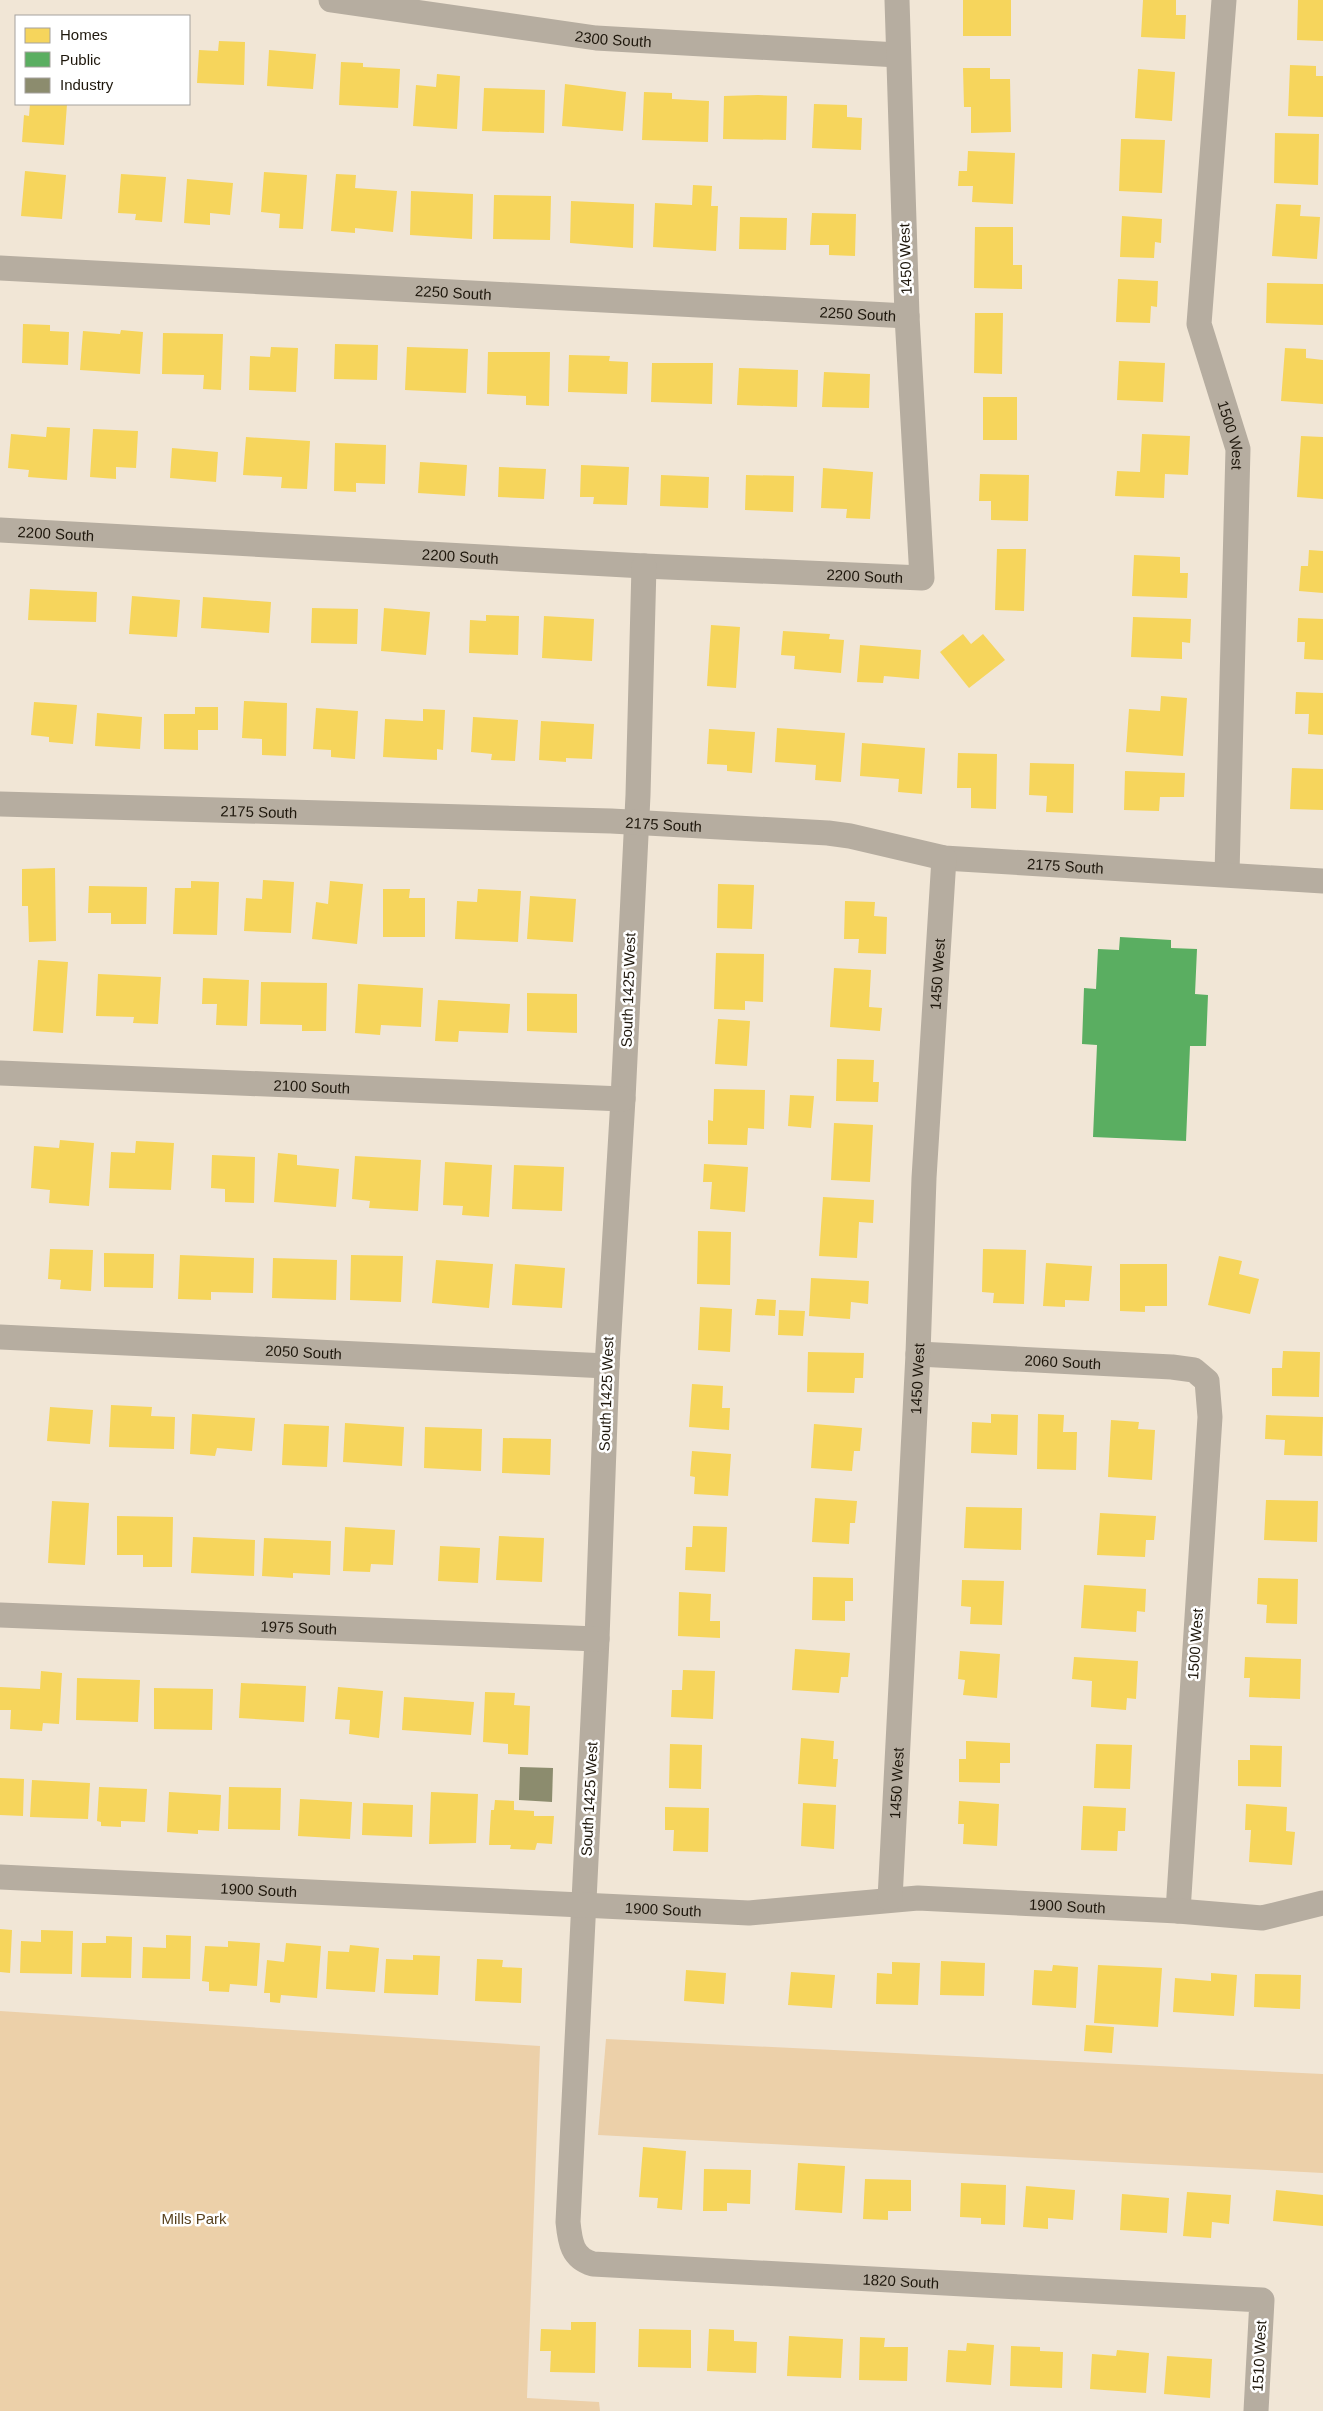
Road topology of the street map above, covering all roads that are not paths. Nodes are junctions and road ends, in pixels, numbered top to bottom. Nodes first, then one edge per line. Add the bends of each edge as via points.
1 (331, 0) edge
2 (897, 0) edge
3 (1224, 0) edge
4 (898, 55) junction
5 (0, 268) edge
6 (907, 316) junction
7 (0, 530) edge
8 (644, 566) junction
9 (922, 578) joint
10 (0, 804) edge
11 (635, 822) junction
12 (944, 858) junction
13 (1227, 874) junction
14 (1323, 881) edge
15 (0, 1073) edge
16 (623, 1099) junction
17 (0, 1337) edge
18 (918, 1354) junction
19 (607, 1366) junction
20 (1205, 1378) joint
21 (0, 1615) edge
22 (597, 1639) junction
23 (0, 1877) edge
24 (890, 1899) junction
25 (1323, 1904) edge
26 (584, 1905) junction
27 (1178, 1911) junction
28 (568, 2222) joint
29 (1262, 2300) joint
30 (1256, 2411) edge

1 - 4 street, 2300 South via 596,38
2 - 4 street, 1450 West
3 - 13 street, 1500 West via 1199,324 1238,449
4 - 6 street, 1450 West
5 - 6 street, 2250 South
6 - 9 street, 1450 West
7 - 8 street, 2200 South
8 - 9 street, 2200 South
8 - 11 street, South 1425 West
10 - 11 street, 2175 South
11 - 12 street, 2175 South via 828,833
11 - 16 street, South 1425 West
12 - 13 street, 2175 South
12 - 18 street, 1450 West via 924,1178
13 - 14 street, 2175 South
15 - 16 street, 2100 South
16 - 19 street, South 1425 West
17 - 19 street, 2050 South
18 - 20 street, 2060 South via 1172,1367 1194,1370
18 - 24 street, 1450 West
19 - 22 street, South 1425 West
20 - 27 street, 1500 West via 1210,1395 1210,1417
21 - 22 street, 1975 South
22 - 26 street, South 1425 West
23 - 26 street, 1900 South
24 - 26 street, 1900 South via 815,1909 749,1913
24 - 27 street, 1900 South
25 - 27 street, 1900 South via 1262,1918
26 - 28 street, South 1425 West
28 - 29 street, 1820 South via 575,2254 594,2264
29 - 30 street, 1510 West

